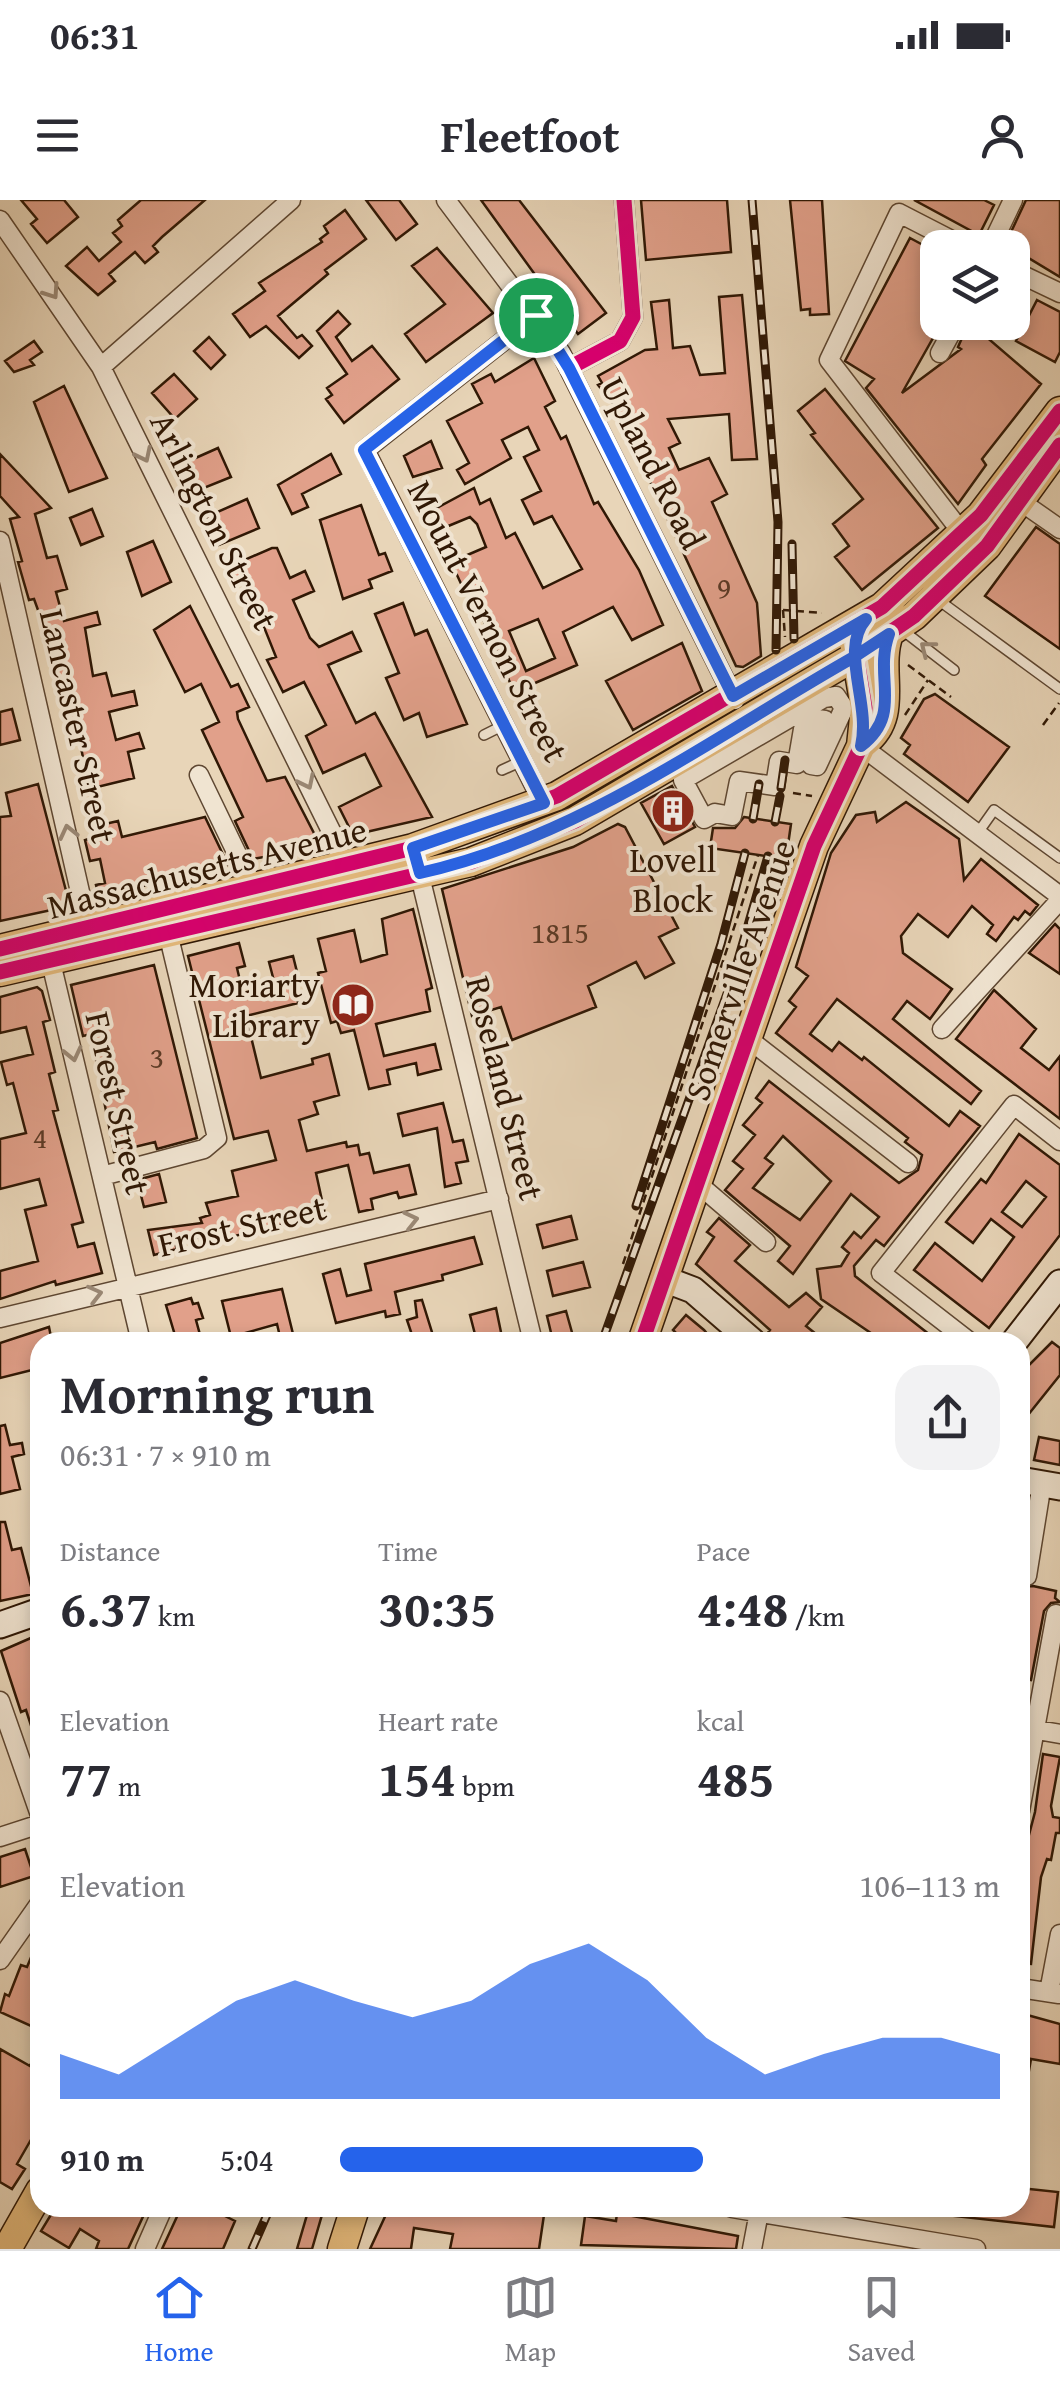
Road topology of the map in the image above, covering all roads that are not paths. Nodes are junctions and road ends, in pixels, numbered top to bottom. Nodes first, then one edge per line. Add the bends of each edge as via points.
1 (292, 200) edge
2 (446, 200) edge
3 (624, 200) edge
4 (1013, 200) edge
5 (0, 220) edge
6 (932, 230) edge
7 (999, 230) edge
8 (1030, 279) edge
9 (1060, 293) edge
10 (536, 315) junction
11 (947, 340) edge
12 (940, 352) dead end
13 (101, 367) junction
14 (569, 368) junction
15 (1060, 411) edge
16 (1060, 445) edge
17 (1020, 502) junction
18 (1060, 530) edge
19 (964, 534) junction
20 (0, 541) edge
21 (936, 598) junction
22 (8, 606) edge
23 (882, 623) junction
24 (854, 657) junction
25 (954, 670) dead end
26 (1060, 689) edge
27 (739, 708) junction
28 (504, 724) junction
29 (484, 734) dead end
30 (861, 746) junction
31 (522, 760) junction
32 (817, 766) joint
33 (502, 770) dead end
34 (199, 775) dead end
35 (544, 803) junction
36 (979, 836) junction
37 (1060, 858) edge
38 (416, 861) junction
39 (341, 866) junction
40 (254, 887) junction
41 (1060, 898) edge
42 (88, 927) junction
43 (168, 934) junction
44 (48, 948) junction
45 (0, 949) edge
46 (0, 972) edge
47 (942, 1029) dead end
48 (747, 1038) junction
49 (1060, 1141) edge
50 (908, 1163) dead end
51 (102, 1176) junction
52 (697, 1183) junction
53 (499, 1199) junction
54 (766, 1242) dead end
55 (664, 1279) junction
56 (1060, 1283) edge
57 (128, 1286) junction
58 (0, 1318) edge
59 (139, 1332) edge
60 (531, 1332) edge
61 (645, 1332) edge
62 (741, 1332) edge
63 (957, 1332) edge
64 (1022, 1332) edge
65 (1041, 1483) edge
66 (1030, 1556) edge
67 (30, 1614) edge
68 (1056, 1614) dead end
69 (0, 1625) edge
70 (0, 1701) edge
71 (1030, 1717) edge
72 (1030, 1729) edge
73 (1060, 1734) edge
74 (30, 1786) edge
75 (30, 1827) edge
76 (0, 1837) edge
77 (30, 1917) edge
78 (1060, 1934) edge
79 (0, 1960) edge
80 (1054, 1993) edge
81 (30, 2205) edge
82 (159, 2217) edge
83 (352, 2217) edge
84 (757, 2217) edge
85 (787, 2217) edge
86 (7, 2238) edge
87 (145, 2249) edge
88 (342, 2249) edge
89 (752, 2249) edge
90 (976, 2249) edge

1 - 13 street
2 - 10 street, Upland Road
3 - 14 street via 629,329 612,347
4 - 7 street
5 -> 13 street, Arlington Street
6 - 19 street via 899,213 829,360
8 - 9 street
10 - 14 street, Upland Road
10 - 28 street, Mount Vernon Street via 364,450
11 - 12 street
13 -> 39 street, Arlington Street via 338,845
14 - 27 street, Upland Road
15 - 19 main road, Massachusetts Avenue
16 - 17 main road, Massachusetts Avenue
17 - 18 street
17 - 21 main road, Massachusetts Avenue
19 - 23 main road, Massachusetts Avenue
20 - 22 street, Lancaster Street
21 - 23 main road, Massachusetts Avenue
21 - 26 lane
42 -> 22 street, Lancaster Street
23 - 24 main road, Massachusetts Avenue
25 -> 23 lane
23 - 27 main road, Massachusetts Avenue
23 - 30 main road, Somerville Avenue via 885,716
24 - 27 main road, Massachusetts Avenue
24 - 30 main road, Somerville Avenue via 865,708
27 - 35 main road, Massachusetts Avenue
27 - 38 main road, Massachusetts Avenue via 561,827 496,854
28 - 29 lane
28 - 31 street, Mount Vernon Street
30 - 36 street
30 - 48 main road, Somerville Avenue via 816,840
31 - 33 lane
31 - 35 street, Mount Vernon Street
32 - 32 street via 844,706 836,696 683,780 704,818 732,816 739,781 775,786 780,761 798,764 803,730 817,719 825,720 822,740 815,738 811,765
34 - 40 street
35 - 38 main road, Massachusetts Avenue
36 - 37 lane via 994,810
36 - 41 street
38 - 39 main road, Massachusetts Avenue
38 - 43 main road, Massachusetts Avenue
38 - 53 street, Roseland Street
39 - 40 main road, Massachusetts Avenue
40 - 42 main road, Massachusetts Avenue
41 - 47 street
42 - 44 main road, Massachusetts Avenue
43 - 44 main road, Massachusetts Avenue
43 - 51 street via 217,1138 198,1151
44 - 45 main road, Massachusetts Avenue
44 - 46 main road, Massachusetts Avenue
44 -> 51 street, Forest Street
48 - 50 street
48 - 52 main road, Somerville Avenue
49 - 63 street via 1014,1105 882,1273
51 - 57 street, Forest Street
52 - 54 street
52 - 55 main road, Somerville Avenue
57 -> 53 street, Frost Street
53 - 60 street, Roseland Street
55 - 61 main road, Somerville Avenue
55 - 62 street via 693,1290
56 - 64 street
58 -> 57 street, Frost Street
57 - 59 street, Forest Street
65 - 66 street
67 - 69 street
68 - 71 street
70 - 74 street
72 - 73 street
75 - 76 street
77 - 79 street
78 - 80 street
81 - 86 main road
82 - 87 street
83 - 88 main road
84 - 89 street
85 - 90 street

